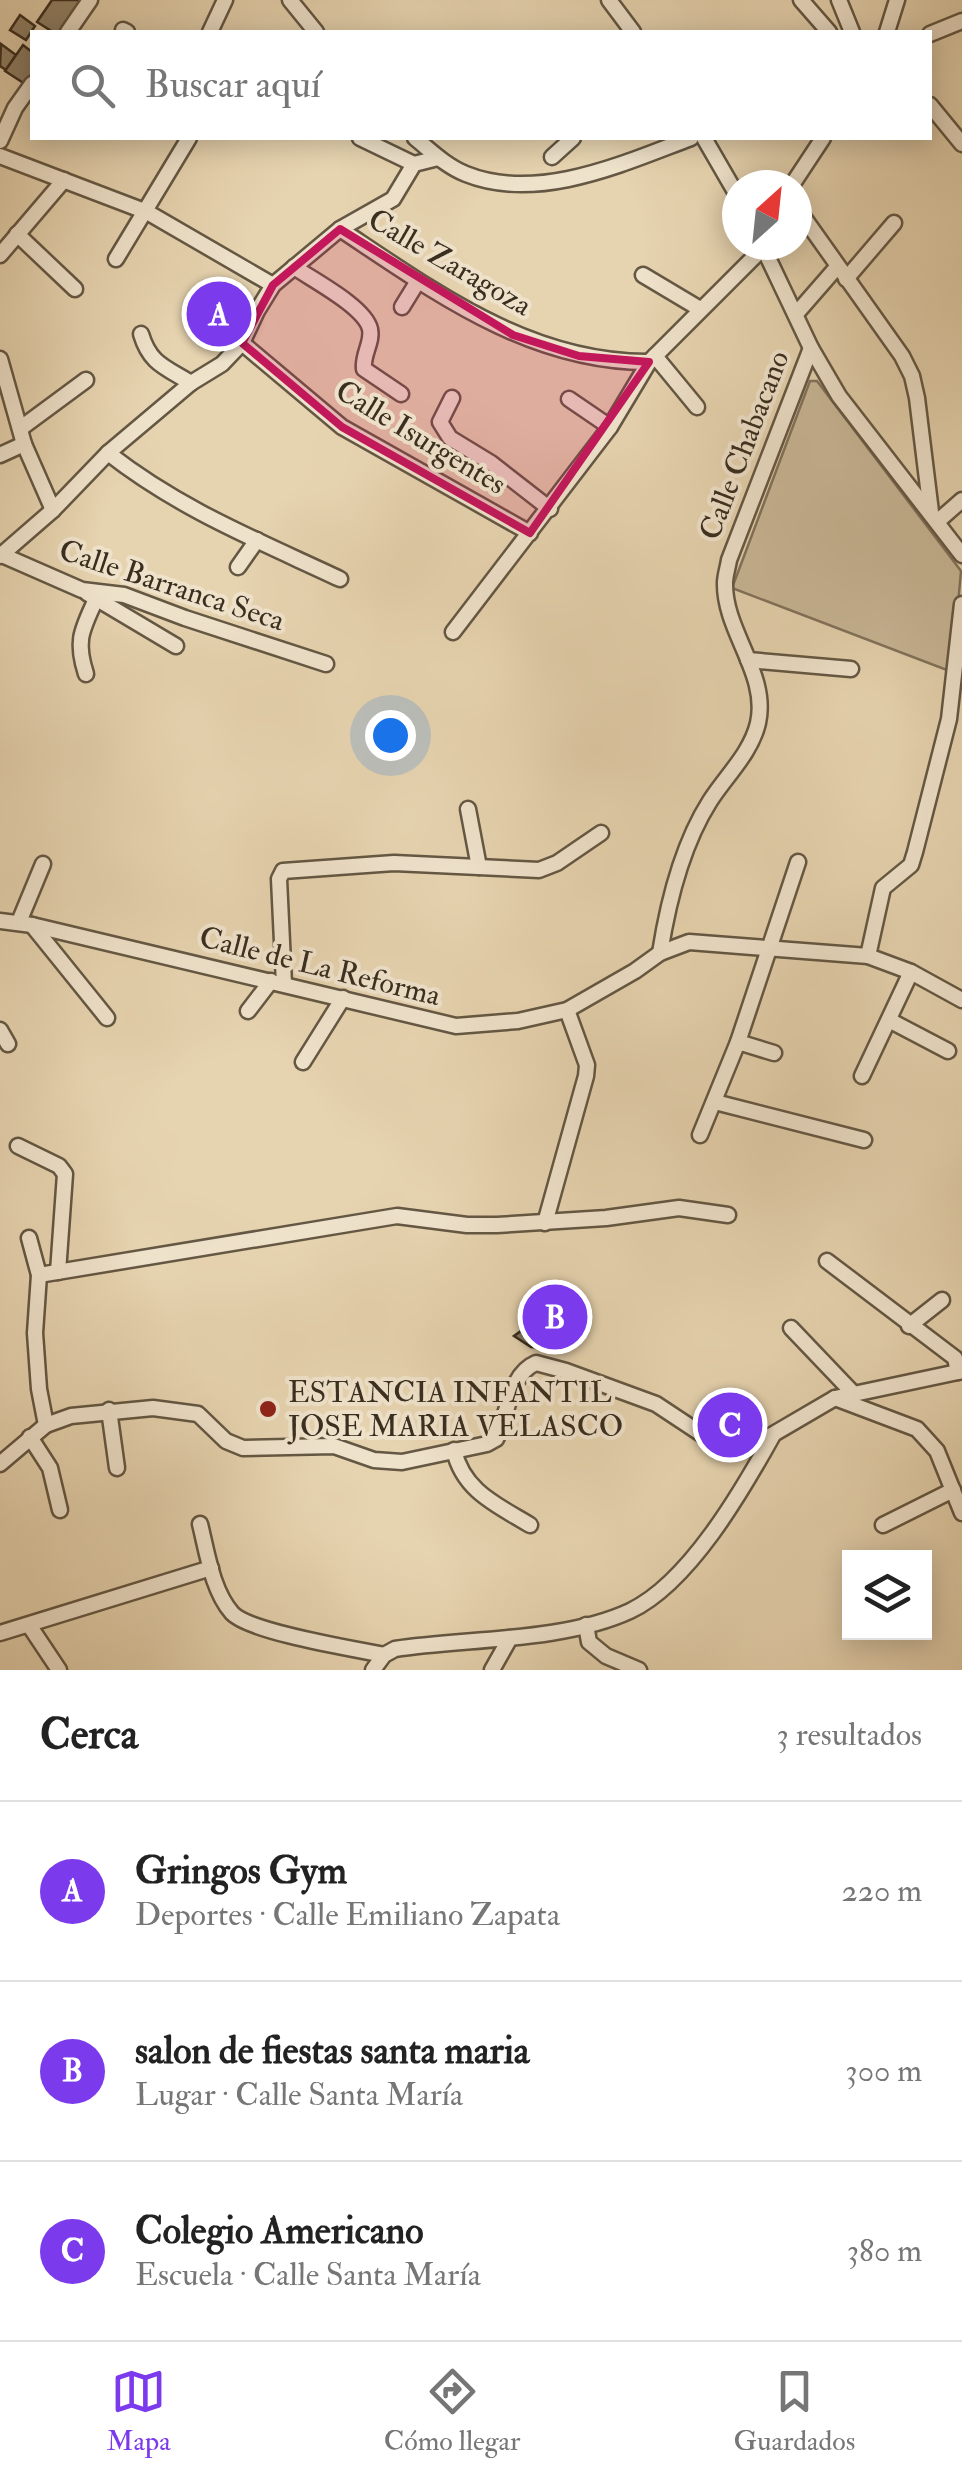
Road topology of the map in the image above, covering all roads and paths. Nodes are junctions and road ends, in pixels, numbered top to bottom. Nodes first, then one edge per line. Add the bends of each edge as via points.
1 (90, 0) edge
2 (225, 0) edge
3 (290, 0) edge
4 (609, 0) edge
5 (801, 0) edge
6 (838, 0) edge
7 (897, 0) edge
8 (962, 22) edge
9 (69, 30) edge
10 (211, 30) edge
11 (314, 30) edge
12 (632, 30) edge
13 (827, 30) edge
14 (851, 30) edge
15 (888, 30) edge
16 (932, 33) edge
17 (30, 87) edge
18 (932, 107) edge
19 (189, 140) edge
20 (364, 140) edge
21 (418, 140) edge
22 (570, 140) edge
23 (685, 140) edge
24 (705, 140) edge
25 (821, 140) edge
26 (0, 142) edge
27 (962, 144) edge
28 (0, 156) edge
29 (552, 157) dead end
30 (438, 158) junction
31 (414, 164) junction
32 (723, 170) edge
33 (802, 170) edge
34 (64, 180) junction
35 (147, 212) junction
36 (894, 224) dead end
37 (340, 229) junction
38 (812, 230) edge
39 (17, 234) junction
40 (0, 254) edge
41 (116, 258) dead end
42 (749, 260) edge
43 (769, 260) edge
44 (294, 267) junction
45 (842, 273) junction
46 (643, 276) dead end
47 (418, 281) junction
48 (273, 286) junction
49 (74, 289) dead end
50 (402, 306) dead end
51 (700, 310) junction
52 (796, 314) junction
53 (140, 334) dead end
54 (242, 343) junction
55 (812, 348) junction
56 (0, 359) edge
57 (652, 359) junction
58 (86, 380) dead end
59 (191, 383) junction
60 (401, 394) dead end
61 (452, 398) dead end
62 (569, 399) dead end
63 (696, 407) dead end
64 (610, 427) junction
65 (23, 436) junction
66 (0, 454) edge
67 (108, 454) junction
68 (962, 500) edge
69 (550, 508) junction
70 (54, 510) junction
71 (934, 517) junction
72 (530, 533) junction
73 (256, 540) junction
74 (1, 555) edge
75 (962, 556) edge
76 (238, 567) dead end
77 (340, 579) dead end
78 (82, 590) junction
79 (96, 599) junction
80 (962, 604) edge
81 (453, 632) dead end
82 (176, 646) dead end
83 (748, 660) junction
84 (326, 664) dead end
85 (850, 669) dead end
86 (86, 674) dead end
87 (468, 809) dead end
88 (601, 833) dead end
89 (798, 862) dead end
90 (43, 864) dead end
91 (478, 868) junction
92 (0, 921) edge
93 (25, 924) junction
94 (770, 947) junction
95 (660, 953) junction
96 (868, 956) junction
97 (911, 972) junction
98 (277, 983) junction
99 (343, 998) junction
100 (962, 1000) edge
101 (567, 1010) junction
102 (248, 1011) dead end
103 (107, 1018) dead end
104 (890, 1020) junction
105 (0, 1030) edge
106 (738, 1042) junction
107 (8, 1044) dead end
108 (948, 1051) dead end
109 (774, 1054) dead end
110 (303, 1062) dead end
111 (862, 1076) dead end
112 (715, 1102) junction
113 (700, 1135) dead end
114 (864, 1140) dead end
115 (18, 1146) dead end
116 (728, 1214) dead end
117 (545, 1223) junction
118 (30, 1238) dead end
119 (827, 1261) dead end
120 (58, 1272) junction
121 (40, 1274) junction
122 (942, 1300) dead end
123 (910, 1326) junction
124 (791, 1328) dead end
125 (960, 1372) edge
126 (853, 1393) junction
127 (835, 1398) junction
128 (109, 1410) junction
129 (46, 1426) junction
130 (773, 1434) junction
131 (30, 1437) junction
132 (454, 1450) junction
133 (0, 1464) edge
134 (117, 1468) dead end
135 (953, 1490) junction
136 (60, 1510) dead end
137 (962, 1513) edge
138 (200, 1524) dead end
139 (530, 1525) dead end
140 (883, 1525) dead end
141 (211, 1568) junction
142 (29, 1625) junction
143 (586, 1625) junction
144 (0, 1634) edge
145 (510, 1638) junction
146 (384, 1654) junction
147 (59, 1670) edge
148 (373, 1670) edge
149 (492, 1670) edge
150 (639, 1670) edge

1 - 9 street
2 - 10 street
3 - 11 street
4 - 12 street
5 - 13 street
6 - 14 street
7 - 15 street
8 - 16 street
17 - 26 street
18 - 27 street
19 - 35 street
20 - 31 street
21 - 30 street
22 - 29 street
23 - 30 street via 587,174 528,182 464,174
24 - 32 street
25 - 33 street
28 - 34 street
30 - 31 street
31 - 37 street via 394,199
34 - 35 street
34 - 39 street
35 - 41 street
35 - 48 street
36 - 45 street
37 - 44 street
37 - 47 street, Calle Zaragoza
38 - 45 street
39 - 40 street
39 - 49 street
42 - 51 street
43 - 52 street
44 - 48 street
44 - 60 street via 364,315 371,334 364,369
45 - 52 street
45 - 71 street via 912,376
46 - 51 street
47 - 50 street
47 - 57 street, Calle Zaragoza via 513,335 579,356
48 - 54 street
51 - 57 street
52 - 55 street
53 - 59 street via 157,364
54 - 59 street
54 - 72 street, Calle Isurgentes via 342,427
55 - 71 street via 839,396
55 - 83 street, Calle Chabacano via 729,560 728,603
56 - 65 street
57 - 63 street
57 - 64 street
58 - 65 street
59 - 67 street
61 - 69 street via 440,422 450,438
62 - 64 street
64 - 69 street
65 - 66 street
65 - 70 street
67 - 70 street
67 - 73 street via 189,509
68 - 71 street
69 - 72 street
70 - 74 street
71 - 75 street
72 - 81 street
73 - 76 street
73 - 77 street
74 - 78 street, Calle Barranca Seca
78 - 79 street
78 - 84 street, Calle Barranca Seca via 124,594
79 - 82 street
79 - 86 street via 80,641
80 - 96 street via 949,720 920,836 911,865 883,888
83 - 85 street
83 - 95 street, Calle Chabacano via 758,691 757,727 708,804 683,861
87 - 91 street
88 - 91 street via 548,868
89 - 94 street
90 - 93 street
91 - 98 street via 394,863 283,870
92 - 93 street, Calle de La Reforma
93 - 98 street, Calle de La Reforma
93 - 103 street
94 - 95 street, Calle de La Reforma via 689,942
94 - 96 street, Calle de La Reforma
94 - 106 street
95 - 101 street, Calle de La Reforma
96 - 97 street, Calle de La Reforma
97 - 100 street, Calle de La Reforma
97 - 104 street
98 - 99 street, Calle de La Reforma
98 - 102 street
99 - 101 street, Calle de La Reforma via 456,1026
99 - 110 street
101 - 117 street via 586,1076
104 - 108 street
104 - 111 street
105 - 107 street
106 - 109 street
106 - 112 street
112 - 113 street
112 - 114 street
115 - 120 street via 65,1174
116 - 117 street via 665,1208
117 - 120 street via 467,1225 398,1216
118 - 121 street
119 - 123 street
120 - 121 street
121 - 129 street via 35,1332
122 - 123 street
123 - 125 street via 955,1358
124 - 126 street
125 - 126 street
126 - 127 street
127 - 130 street
127 - 135 street via 918,1429 937,1451
128 - 129 street
128 - 132 street via 198,1414 242,1448 334,1446 388,1462
128 - 134 street
129 - 131 street
130 - 132 street via 753,1446 718,1444 656,1404 536,1364 517,1381 496,1439
130 - 143 street via 728,1516 654,1598
131 - 133 street
131 - 136 street via 50,1468
132 - 139 street via 465,1480
135 - 137 street
135 - 140 street
138 - 141 street
141 - 142 street
141 - 146 street via 237,1618
142 - 144 street
142 - 147 street
143 - 145 street
143 - 150 street via 589,1642
145 - 146 street
145 - 149 street
146 - 148 street

